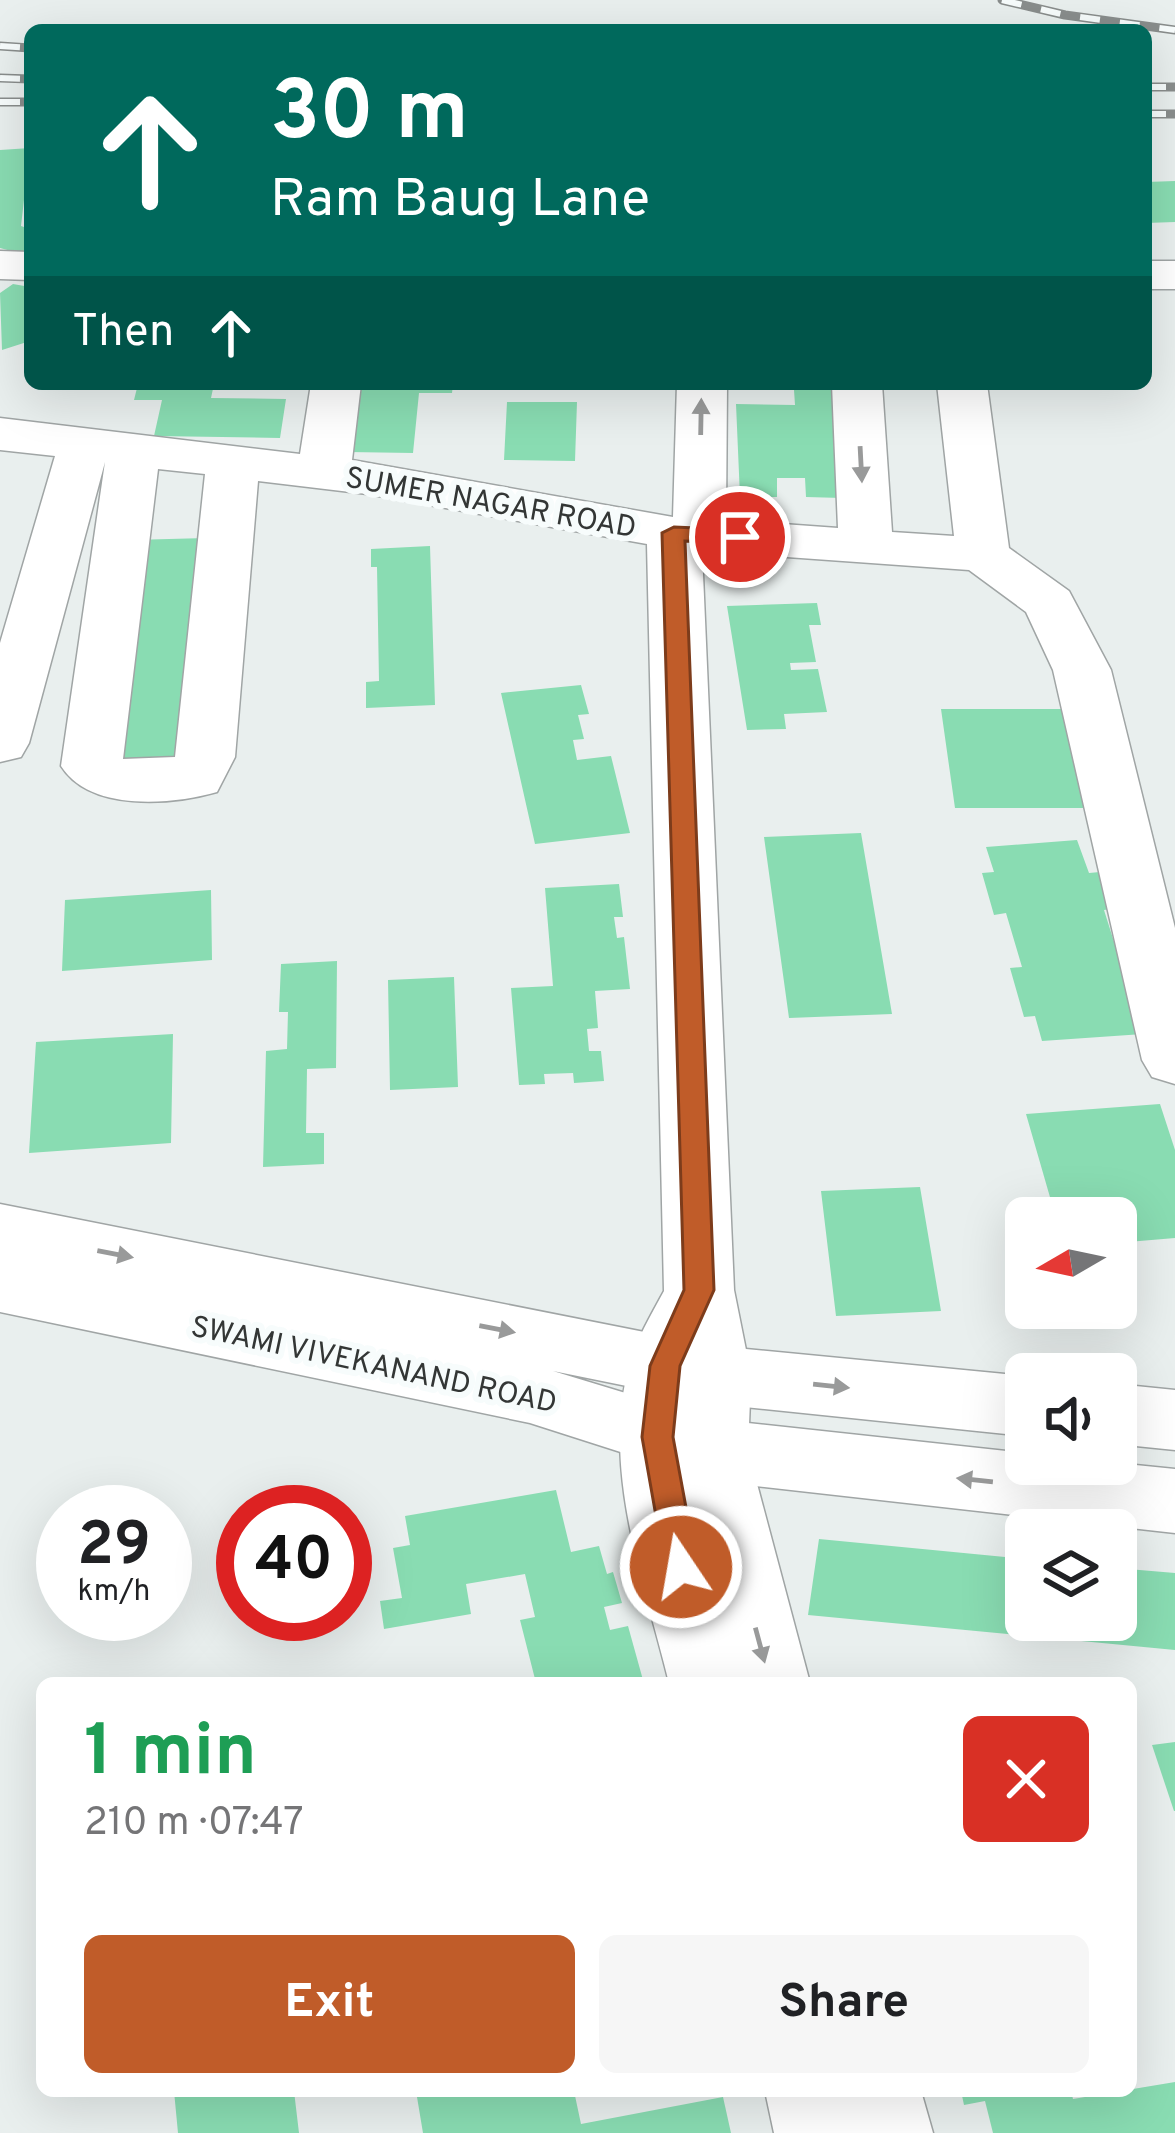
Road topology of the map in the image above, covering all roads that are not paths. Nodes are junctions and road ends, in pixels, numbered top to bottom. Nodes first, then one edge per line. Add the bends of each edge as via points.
1 (335, 390) edge
2 (701, 390) edge
3 (857, 390) edge
4 (963, 390) edge
5 (0, 434) edge
6 (109, 448) junction
7 (233, 462) junction
8 (324, 473) junction
9 (686, 534) junction
10 (866, 543) junction
11 (982, 555) junction
12 (0, 743) edge
13 (1175, 1060) edge
14 (0, 1231) edge
15 (0, 1284) edge
16 (1005, 1406) edge
17 (687, 1407) junction
18 (1137, 1416) edge
19 (1175, 1420) edge
20 (1175, 1501) edge
21 (708, 1677) edge
22 (768, 1677) edge
23 (810, 2097) edge
24 (879, 2097) edge
25 (819, 2133) edge
26 (888, 2133) edge

1 - 8 street
9 -> 2 street
3 -> 10 street
4 - 11 street
5 - 6 street, SUMER NAGAR ROAD
6 - 7 street, SUMER NAGAR ROAD
6 - 7 street via 91,766 111,779 196,778 205,757
6 - 12 street
7 - 8 street, SUMER NAGAR ROAD
8 - 9 street, SUMER NAGAR ROAD
9 - 10 street, SUMER NAGAR ROAD
9 - 17 street via 699,1290
10 - 11 street, SUMER NAGAR ROAD
11 - 13 street via 1049,603 1082,670
14 -> 17 street, SWAMI VIVEKANAND ROAD
15 - 17 street, SWAMI VIVEKANAND ROAD via 532,1394
17 -> 16 street, SWAMI VIVEKANAND ROAD
20 -> 17 street, SWAMI VIVEKANAND ROAD
17 - 21 street via 671,1528
17 -> 22 street
18 - 19 street
23 - 25 street
24 - 26 street

